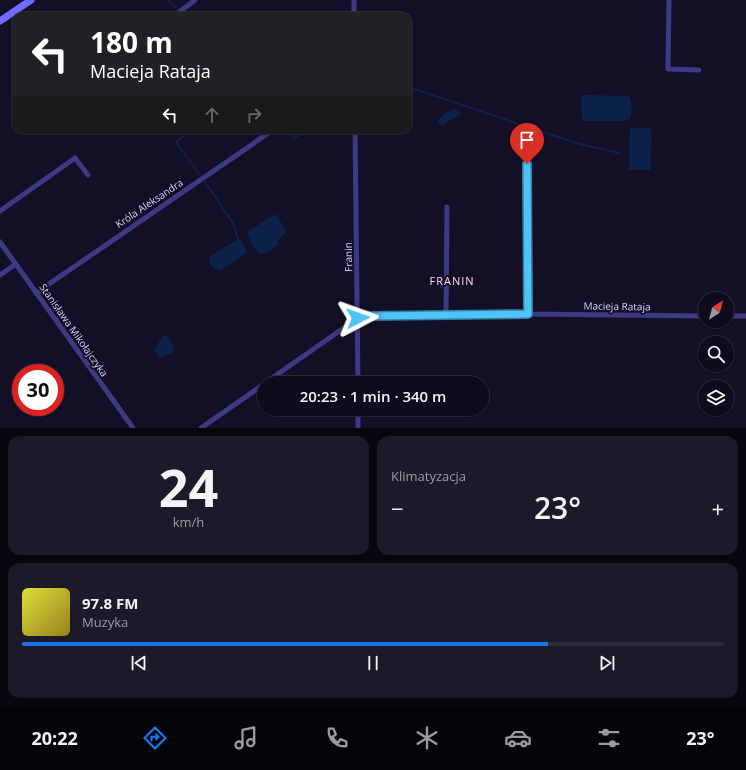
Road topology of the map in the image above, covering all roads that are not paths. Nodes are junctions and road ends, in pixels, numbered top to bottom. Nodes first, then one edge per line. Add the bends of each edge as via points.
1 (31, 0) edge
2 (195, 0) edge
3 (354, 0) edge
4 (668, 0) edge
5 (14, 12) edge
6 (179, 12) edge
7 (354, 12) edge
8 (12, 13) edge
9 (0, 22) edge
10 (699, 70) dead end
11 (267, 134) edge
12 (355, 134) edge
13 (527, 164) dead end
14 (88, 175) dead end
15 (447, 208) dead end
16 (0, 212) edge
17 (0, 242) edge
18 (16, 264) junction
19 (0, 275) edge
20 (36, 293) junction
21 (528, 314) junction
22 (446, 316) junction
23 (698, 316) edge
24 (734, 316) edge
25 (746, 316) edge
26 (358, 318) junction
27 (275, 376) edge
28 (358, 376) edge
29 (257, 389) edge
30 (358, 416) edge
31 (132, 428) edge
32 (201, 428) edge
33 (358, 428) edge

1 - 5 street
2 - 6 street
3 - 7 street
4 - 10 street via 668,69
8 - 9 street
11 - 20 street, Króla Aleksandra
12 - 26 street, Franin
13 - 21 street
14 - 16 street via 75,158
15 - 22 street
17 - 18 street, Stanisława Mikołajczyka
18 - 19 street
18 - 20 street, Stanisława Mikołajczyka
20 - 31 street, Stanisława Mikołajczyka
21 - 22 street, Macieja Rataja
21 - 23 street, Macieja Rataja
22 - 26 street, Macieja Rataja
24 - 25 street
26 - 27 street, Macieja Rataja
26 - 28 street, Franin
29 - 32 street, Macieja Rataja
30 - 33 street

